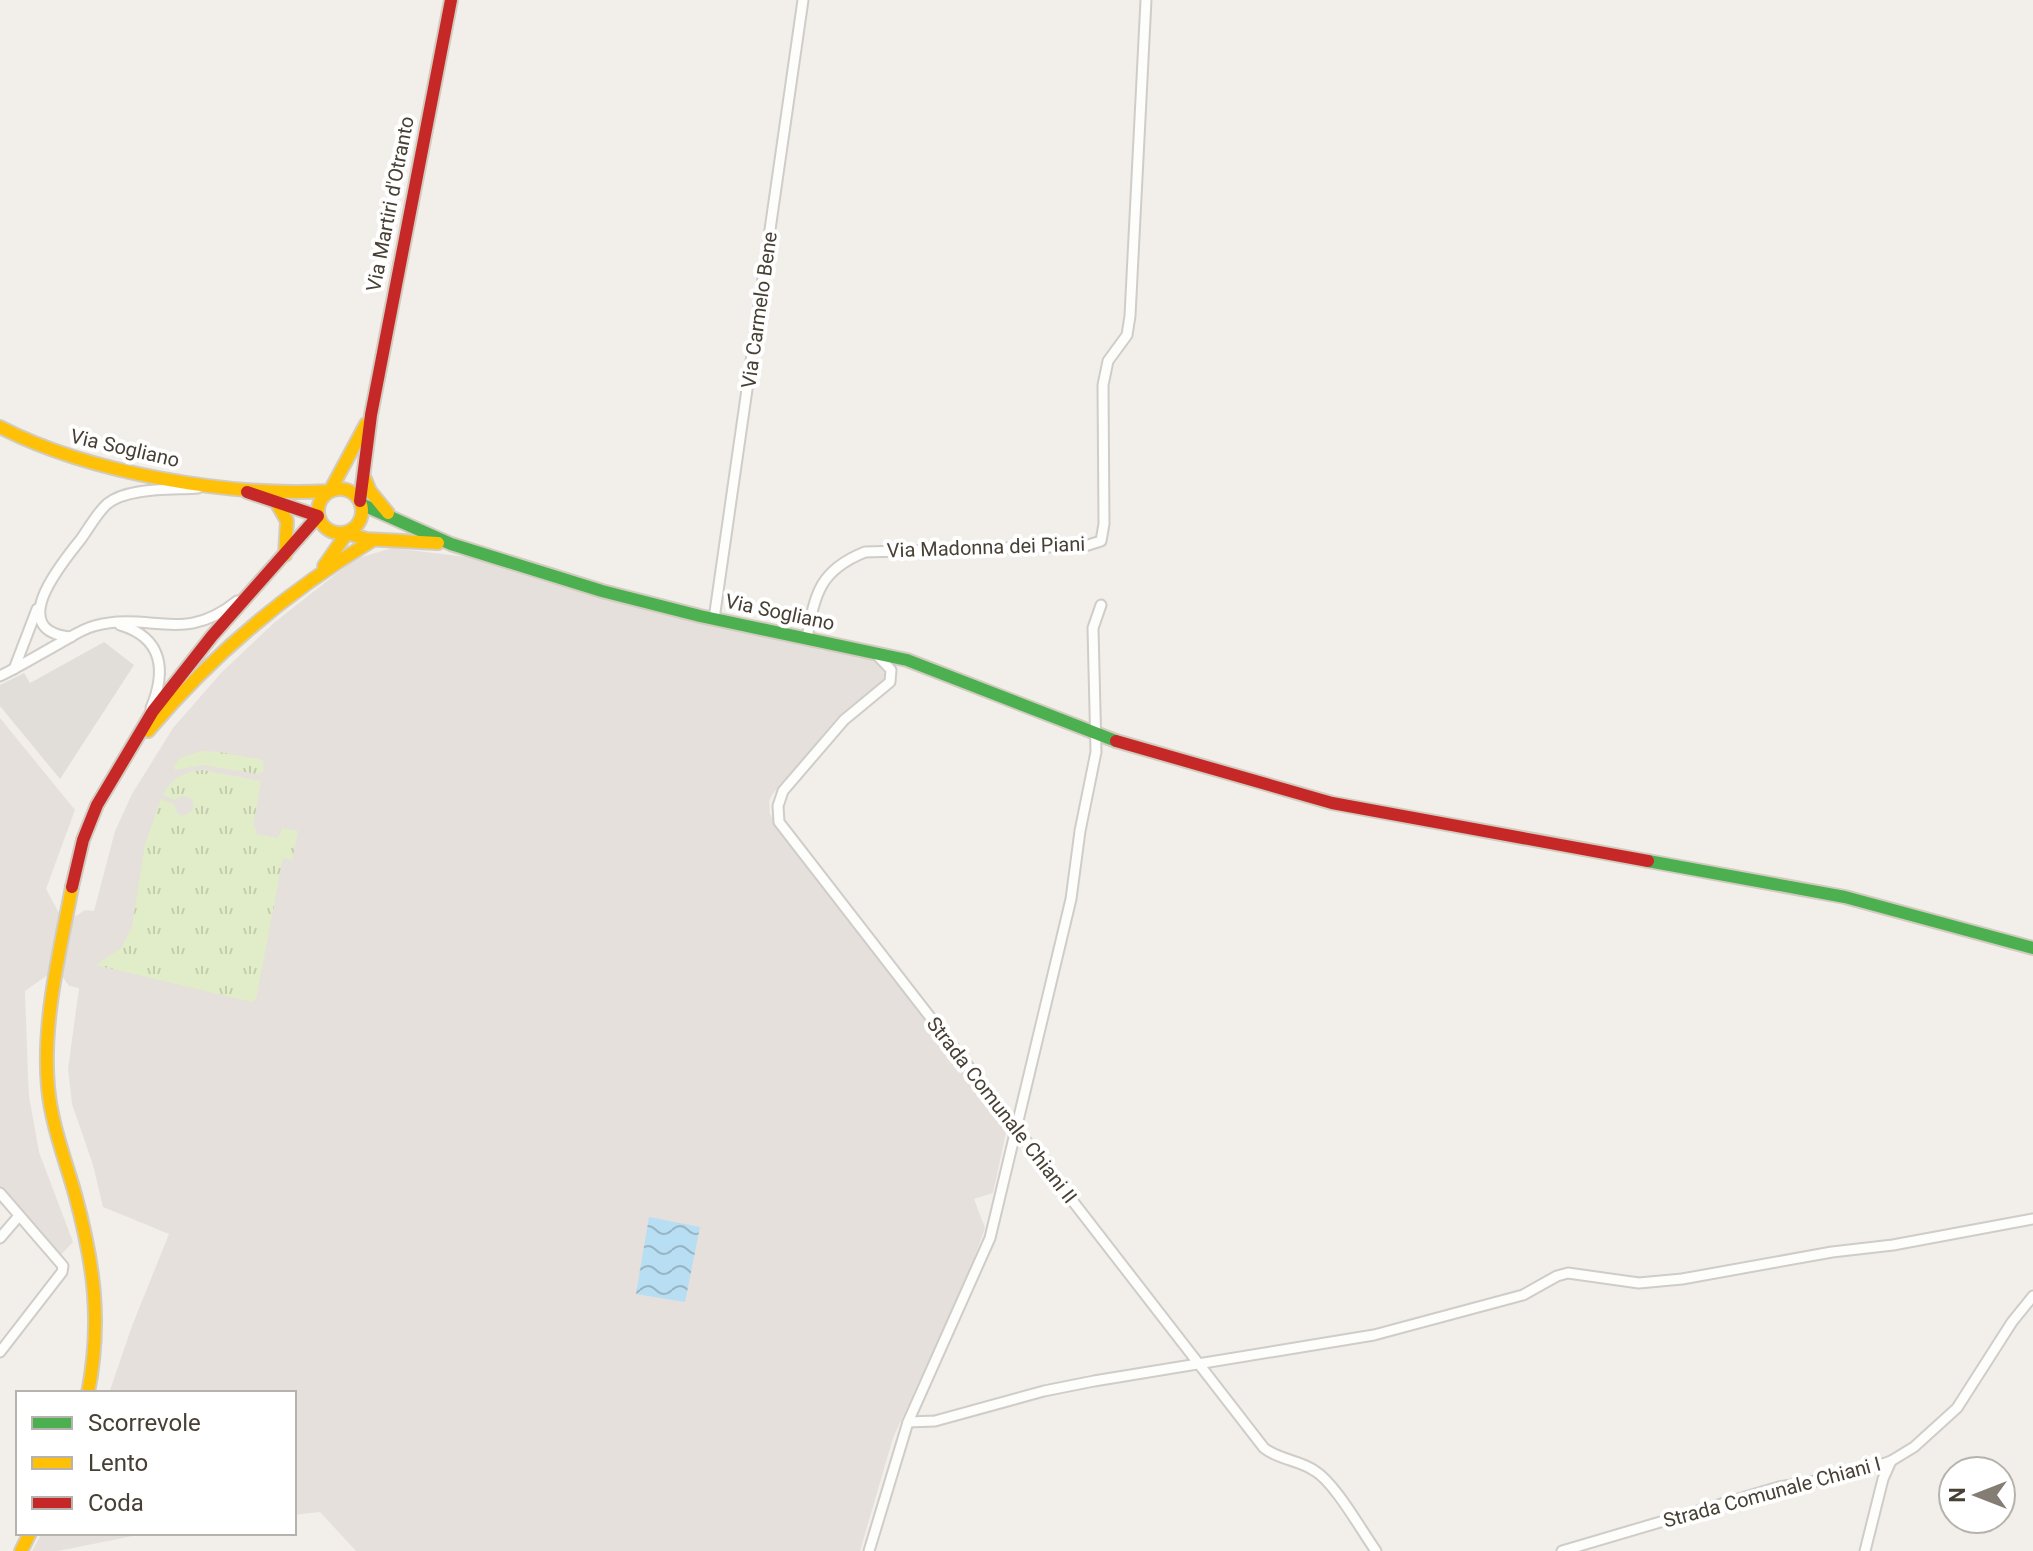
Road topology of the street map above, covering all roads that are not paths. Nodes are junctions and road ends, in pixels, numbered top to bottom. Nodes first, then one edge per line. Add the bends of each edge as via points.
1 (451, 0) edge
2 (803, 0) edge
3 (1146, 0) edge
4 (371, 415) junction
5 (0, 427) edge
6 (363, 476) junction
7 (209, 487) junction
8 (330, 491) junction
9 (247, 492) junction
10 (276, 502) junction
11 (360, 502) junction
12 (318, 516) junction
13 (393, 519) junction
14 (347, 533) junction
15 (373, 540) junction
16 (451, 544) junction
17 (285, 555) junction
18 (320, 572) junction
19 (269, 575) junction
20 (39, 603) junction
21 (1101, 605) dead end
22 (714, 619) junction
23 (113, 623) junction
24 (71, 637) junction
25 (807, 638) junction
26 (875, 652) junction
27 (5, 673) edge
28 (1097, 732) junction
29 (137, 738) junction
30 (128, 755) junction
31 (2033, 948) edge
32 (1014, 1127) junction
33 (0, 1193) edge
34 (18, 1217) junction
35 (2033, 1219) edge
36 (0, 1238) edge
37 (2033, 1296) edge
38 (0, 1352) edge
39 (1199, 1363) junction
40 (88, 1391) edge
41 (908, 1422) junction
42 (1891, 1461) junction
43 (869, 1551) edge
44 (1376, 1551) edge
45 (1562, 1551) edge
46 (1865, 1551) edge

1 - 4 street, Via Martiri d'Otranto
2 - 22 street, Via Carmelo Bene
3 - 25 street, Via Madonna dei Piani via 1130,316 1127,335 1108,361 1103,385 1101,541 1085,546 865,552 844,560 827,576 814,599
4 - 6 street, Via Martiri d'Otranto
4 - 8 street, Via Martiri d'Otranto
5 - 7 street, Via Sogliano via 66,456
6 - 11 street, Via Martiri d'Otranto
6 - 13 street, Via Sogliano
7 - 9 street, Via Sogliano
7 - 20 street via 160,489 108,503
8 - 9 street, Via Sogliano
8 - 11 street, Via Sogliano via 351,491
8 - 12 street via 319,502
9 - 10 street, Via Sogliano
10 - 12 street, Via Sogliano
10 - 17 street via 287,521
11 - 13 street, Via Sogliano
11 - 14 street via 359,524
12 - 14 street, Via Sogliano via 332,533
12 - 17 street
13 - 16 street, Via Sogliano
14 - 15 street, Via Sogliano
14 - 18 street
15 - 16 street, Via Sogliano
15 - 18 street
16 - 22 street, Via Sogliano
17 - 19 street
18 - 30 street via 220,653
19 - 23 street via 205,622
19 - 29 street via 188,666
20 - 24 street via 40,618 50,631
20 - 27 street
21 - 28 street via 1093,628
22 - 25 street, Via Sogliano
23 - 24 street
23 - 29 street via 145,637 160,663 161,681
24 - 27 street
25 - 26 street, Via Sogliano
26 - 28 street, Via Sogliano
26 - 32 street, Strada Comunale Chiani II via 891,670 890,682 844,720 783,791 779,822
28 - 31 street, Via Sogliano via 1332,803 1845,897
28 - 32 street via 1071,899
29 - 30 street
30 - 40 street via 97,806 79,852 47,1036 51,1109 95,1278 98,1321
32 - 39 street, Strada Comunale Chiani II
32 - 41 street via 990,1238
33 - 34 street
34 - 36 street
34 - 38 street via 63,1266
35 - 39 street via 1682,1279 1639,1283 1568,1273 1523,1295 1374,1335
37 - 42 street, Strada Comunale Chiani I via 1957,1408
39 - 41 street via 1044,1391 935,1421
39 - 44 street, Strada Comunale Chiani II via 1264,1448 1315,1470 1327,1482
41 - 43 street
42 - 45 street, Strada Comunale Chiani I via 1852,1475 1779,1487
42 - 46 street

